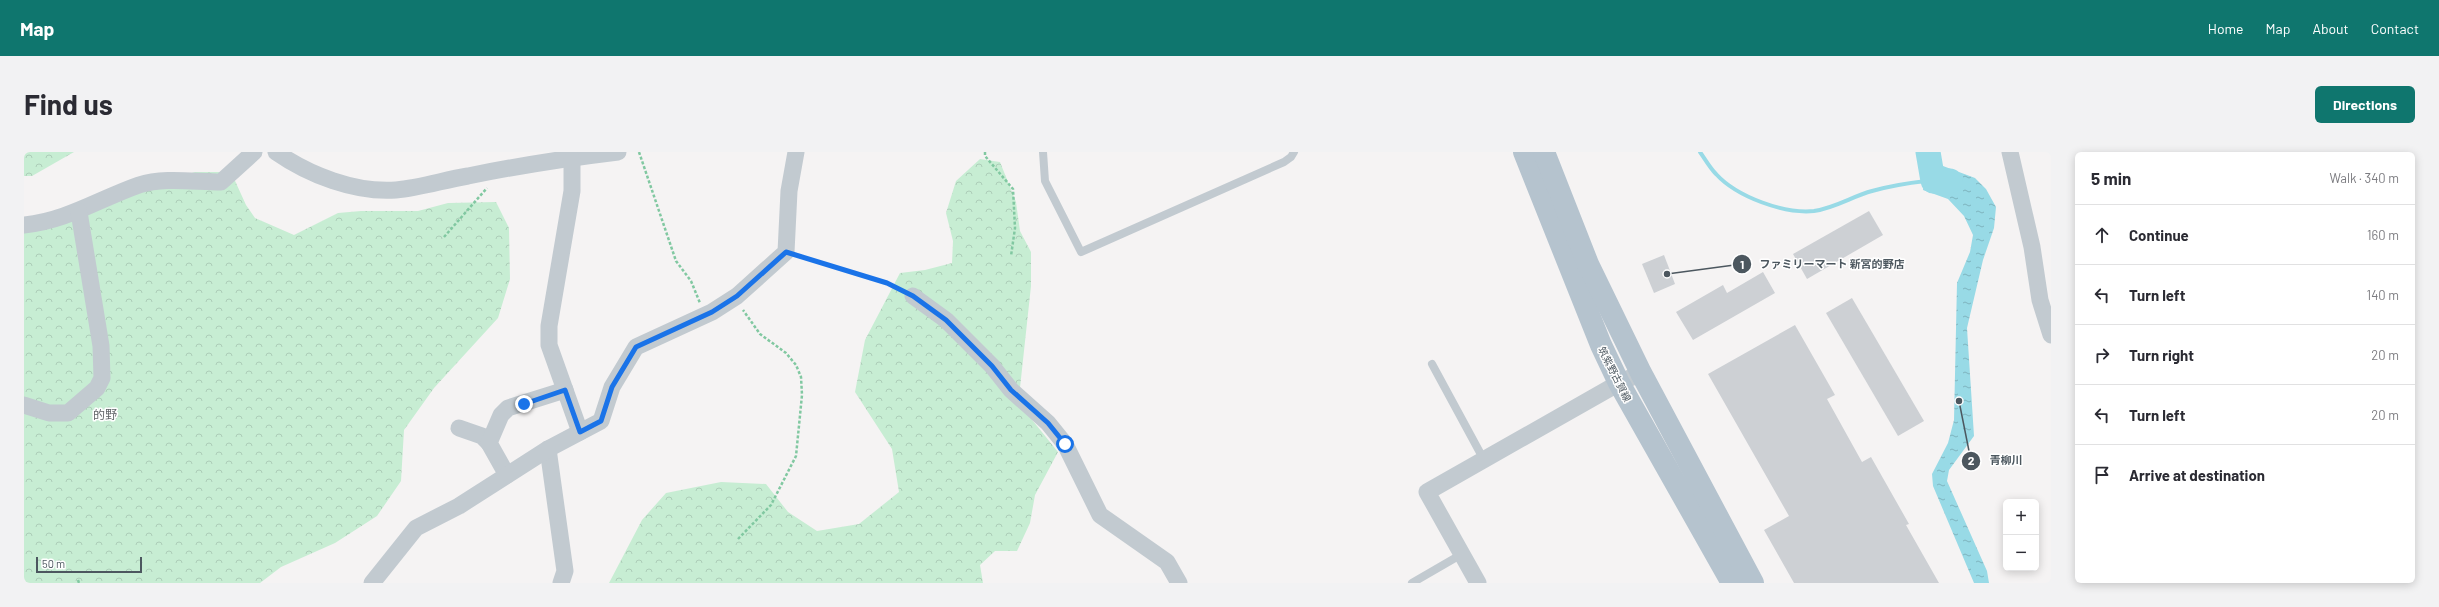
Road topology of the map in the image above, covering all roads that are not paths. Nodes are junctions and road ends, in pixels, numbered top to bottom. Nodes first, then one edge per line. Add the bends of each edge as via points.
1 (254, 152) edge
2 (276, 152) edge
3 (618, 152) edge
4 (796, 152) edge
5 (1043, 152) edge
6 (1294, 152) edge
7 (1524, 152) edge
8 (1544, 152) edge
9 (2010, 152) edge
10 (522, 159) edge
11 (572, 159) junction
12 (79, 212) junction
13 (24, 226) edge
14 (913, 296) road end
15 (2051, 335) edge
16 (1432, 364) dead end
17 (1641, 373) junction
18 (1619, 383) junction
19 (565, 390) junction
20 (24, 405) edge
21 (459, 428) dead end
22 (580, 432) junction
23 (489, 443) junction
24 (548, 449) junction
25 (1484, 460) junction
26 (508, 475) junction
27 (1462, 554) junction
28 (372, 583) edge
29 (561, 583) edge
30 (1179, 583) edge
31 (1412, 583) edge
32 (1478, 583) edge
33 (1732, 583) edge
34 (1753, 583) edge

1 - 12 street via 221,182 152,182 139,185
2 - 10 street via 329,179 377,190 396,190 492,172
3 - 11 street
4 - 22 street via 790,191 786,252 737,296 705,316 636,347 612,387 601,421
5 - 6 lane via 1044,181 1081,252 1284,162
7 - 18 main road, 筑紫野古賀線 via 1575,284
8 - 17 main road via 1588,264
9 - 15 street via 2032,247 2040,300
10 - 11 street
11 - 19 street via 572,191 549,326 549,346
12 - 13 street via 46,223
12 - 20 street via 101,346 102,378 96,388 68,413 49,413
14 - 30 street via 946,320 992,366 1011,390 1048,423 1065,444 1100,515 1167,562
16 - 25 lane
17 - 18 street
17 - 34 main road
18 - 25 street
18 - 33 main road, 筑紫野古賀線
19 - 22 street
19 - 23 street via 508,408 501,415
21 - 23 street via 482,436
22 - 24 street
23 - 26 street
24 - 26 street
24 - 29 street via 565,571
25 - 27 street via 1427,492
26 - 28 street via 459,506 416,528
27 - 31 lane
27 - 32 street

